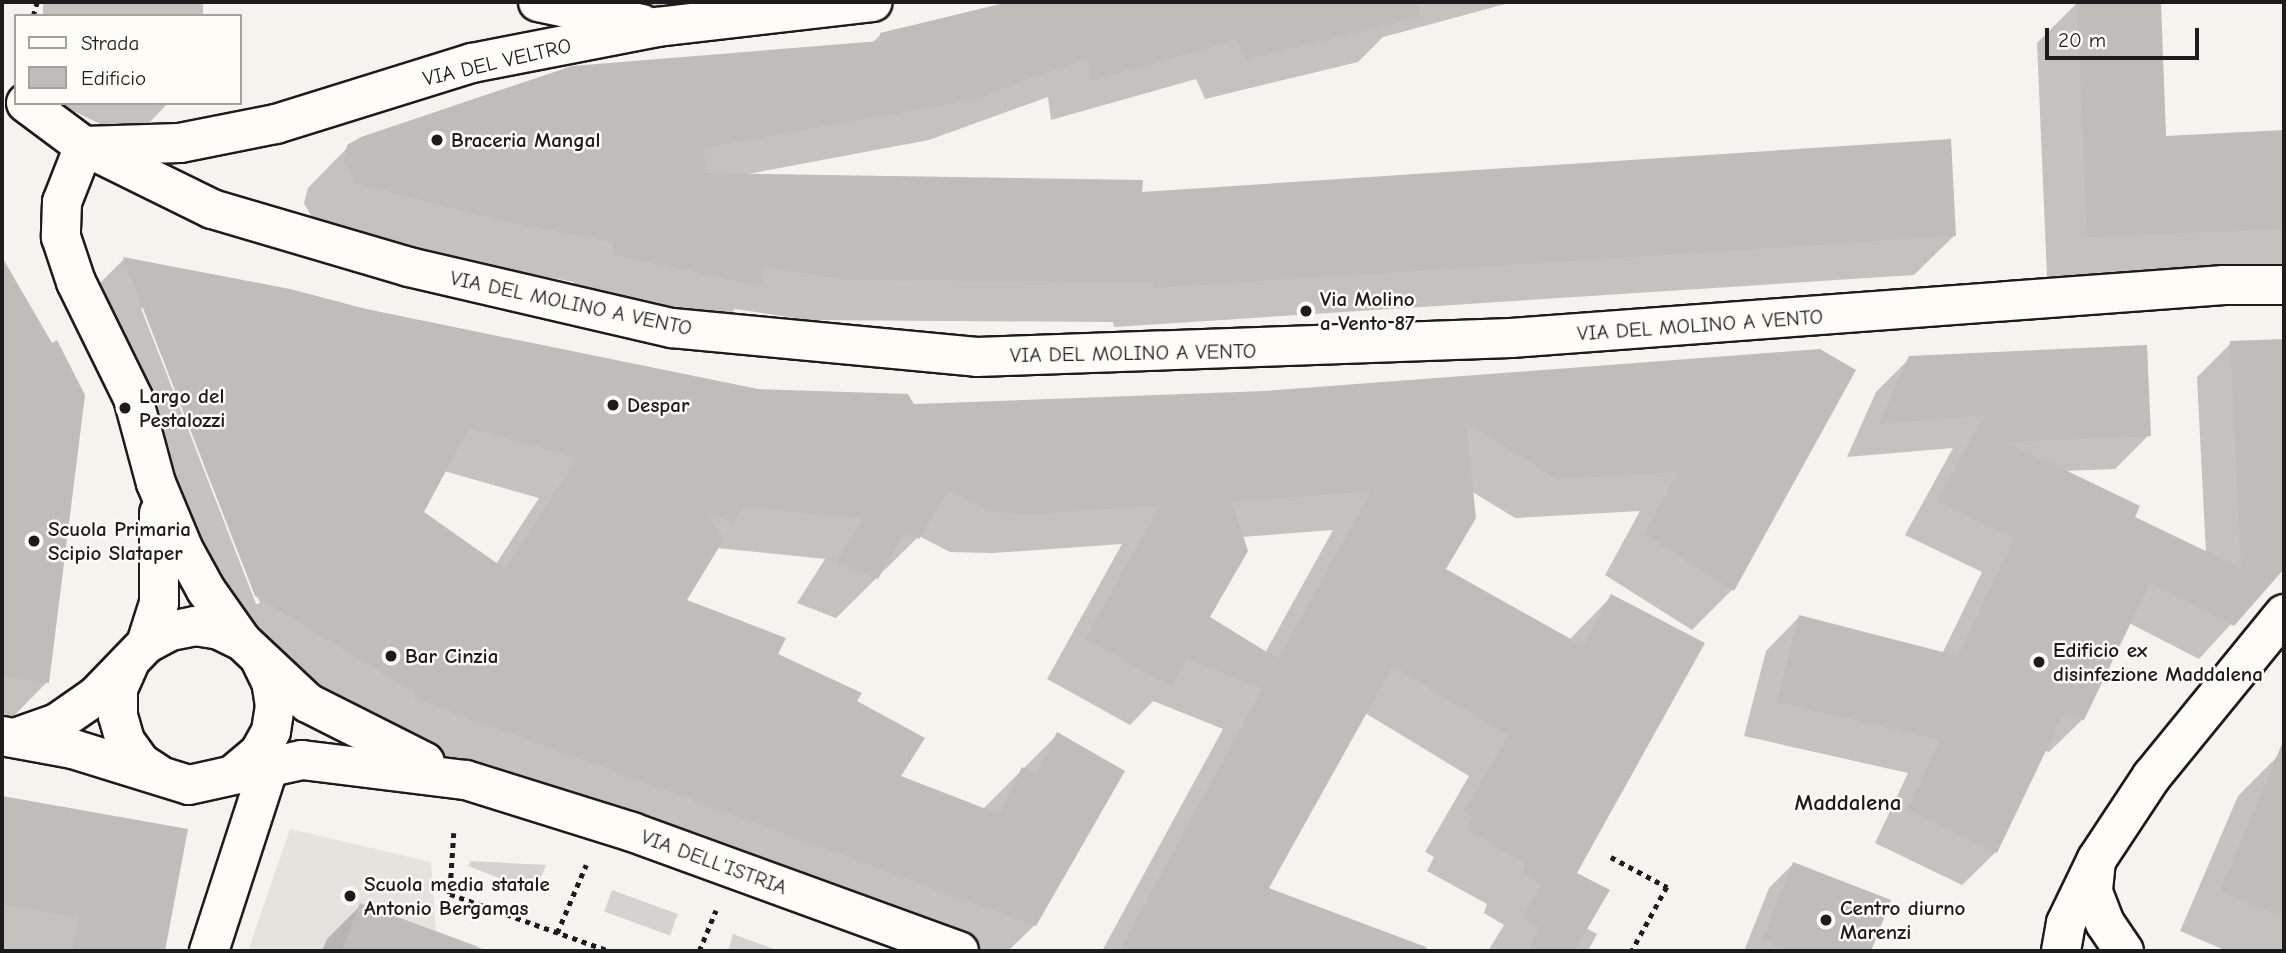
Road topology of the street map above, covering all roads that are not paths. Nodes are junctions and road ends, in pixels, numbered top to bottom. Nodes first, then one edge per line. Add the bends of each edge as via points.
1 (538, 2) edge
2 (873, 2) edge
3 (657, 27) junction
4 (29, 105) edge
5 (83, 146) junction
6 (2284, 285) edge
7 (156, 483) junction
8 (2284, 614) edge
9 (251, 650) junction
10 (137, 654) junction
11 (9, 737) edge
12 (252, 770) junction
13 (163, 778) junction
14 (466, 780) junction
15 (2096, 859) junction
16 (209, 951) edge
17 (959, 951) edge
18 (2061, 951) edge
19 (2124, 951) edge

1 - 3 main road
2 - 3 main road, VIA DEL VELTRO
3 - 5 main road, VIA DEL VELTRO via 472,63 276,124 180,143
4 - 5 main road, VIA DEL MOLINO A VENTO
5 - 6 main road, VIA DEL MOLINO A VENTO via 212,209 409,267 672,328 977,357 1511,338 2224,285
5 - 7 main road via 62,202 61,237 76,282 133,398
7 - 9 main road via 206,590
7 - 10 main road via 160,579
8 - 15 main road via 2152,776
9 - 10 main road, VIA DELL'ISTRIA via 219,630 195,626 170,631
9 - 12 main road, VIA DELL'ISTRIA via 271,681 275,706 271,731
9 - 14 main road, VIA DELL'ISTRIA via 308,703
10 - 11 main road, VIA DELL'ISTRIA via 96,696 57,723
10 - 13 main road, VIA DELL'ISTRIA via 118,689 118,716 125,741 141,763
11 - 13 main road, VIA DELL'ISTRIA via 73,748
12 - 13 main road, VIA DELL'ISTRIA via 189,785
12 - 14 main road, VIA DELL'ISTRIA via 302,760
12 - 16 main road
14 - 17 main road, VIA DELL'ISTRIA via 621,828
15 - 18 main road via 2066,923
15 - 19 main road via 2093,892 2105,923

